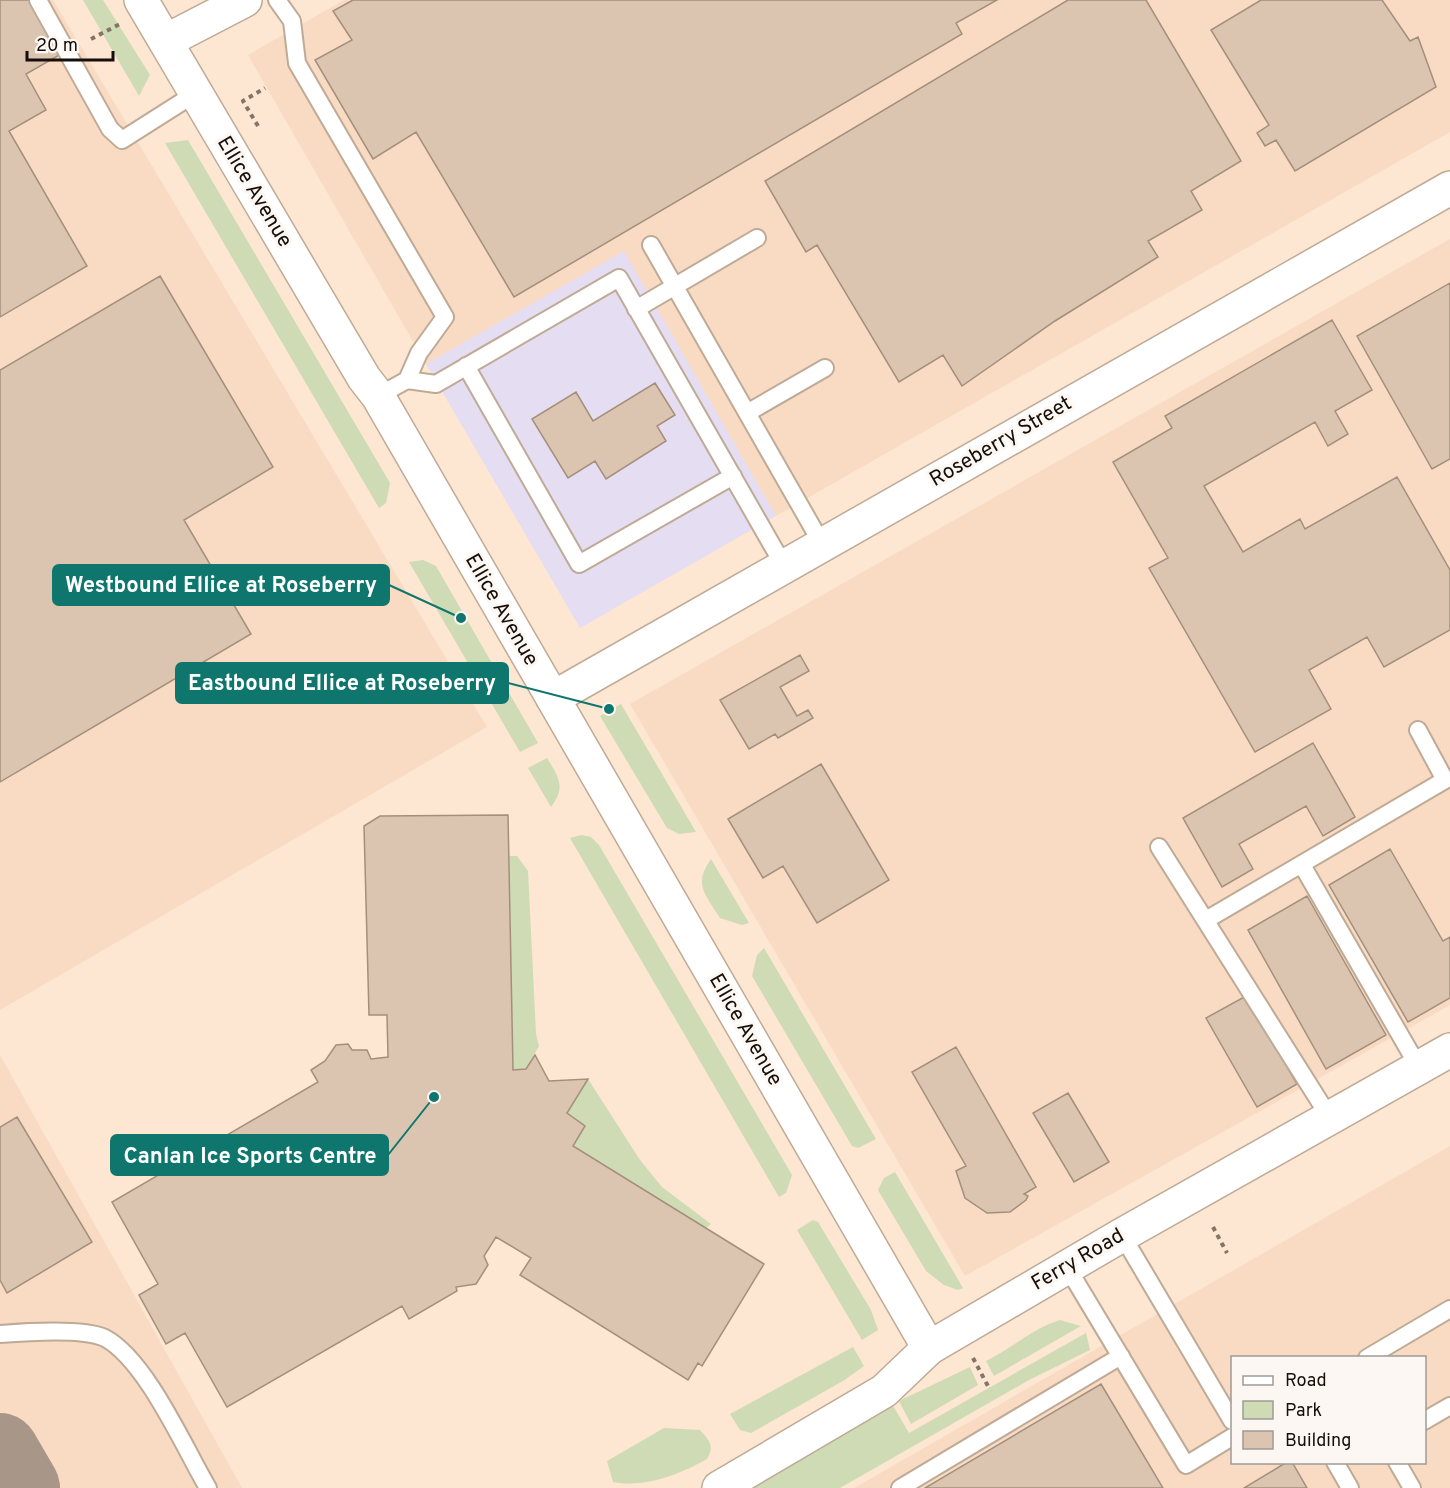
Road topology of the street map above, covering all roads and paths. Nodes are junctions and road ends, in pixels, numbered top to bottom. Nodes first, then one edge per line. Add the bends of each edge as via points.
1 (38, 0) edge
2 (141, 0) edge
3 (245, 0) edge
4 (277, 0) edge
5 (166, 41) junction
6 (265, 88) dead end
7 (196, 93) junction
8 (258, 126) dead end
9 (1450, 188) edge
10 (757, 238) dead end
11 (651, 245) dead end
12 (676, 287) junction
13 (636, 309) junction
14 (466, 366) junction
15 (825, 368) dead end
16 (407, 380) junction
17 (378, 396) junction
18 (747, 413) junction
19 (733, 476) junction
20 (822, 544) junction
21 (784, 566) junction
22 (553, 698) junction
23 (1418, 730) dead end
24 (1447, 785) edge
25 (1159, 847) dead end
26 (1302, 865) junction
27 (1206, 920) junction
28 (1441, 1057) edge
29 (1330, 1118) junction
30 (1213, 1227) dead end
31 (1122, 1235) junction
32 (1227, 1253) dead end
33 (1067, 1267) junction
34 (1450, 1309) edge
35 (0, 1334) edge
36 (929, 1348) junction
37 (1121, 1356) junction
38 (1370, 1356) edge
39 (1450, 1406) edge
40 (1231, 1418) edge
41 (1426, 1420) edge
42 (1231, 1438) edge
43 (1340, 1464) edge
44 (1398, 1464) edge
45 (208, 1488) edge
46 (719, 1488) edge
47 (900, 1488) edge
48 (1350, 1488) edge
49 (1413, 1488) edge

1 - 7 lane via 110,129 122,140
2 - 5 main road, Ellice Avenue
3 - 5 main road
4 - 16 lane via 291,21 297,63 445,317 419,353
5 - 7 main road, Ellice Avenue
6 - 8 path via 243,101
7 - 17 main road, Ellice Avenue
9 - 20 main road, Roseberry Street
10 - 12 lane
11 - 12 lane
12 - 13 lane
12 - 18 lane
13 - 14 lane via 619,278
13 - 19 lane
14 - 16 lane via 436,384
14 - 19 lane via 579,564
15 - 18 lane
16 - 17 lane
17 - 22 main road, Ellice Avenue
18 - 20 lane
19 - 21 lane
20 - 21 main road, Roseberry Street
21 - 22 main road, Roseberry Street
22 - 36 main road, Ellice Avenue
23 - 24 lane
24 - 26 lane
25 - 27 lane
26 - 27 lane
26 - 28 lane
27 - 29 lane
28 - 29 main road, Ferry Road
29 - 31 main road, Ferry Road
30 - 32 path
31 - 33 main road, Ferry Road
31 - 40 lane
33 - 36 main road, Ferry Road
33 - 37 lane
34 - 38 lane
35 - 45 lane via 88,1334 104,1338 125,1353 141,1371
36 - 46 main road, Ferry Road via 884,1391
37 - 42 lane via 1186,1465
37 - 47 lane
39 - 41 lane
43 - 48 lane
44 - 49 lane

